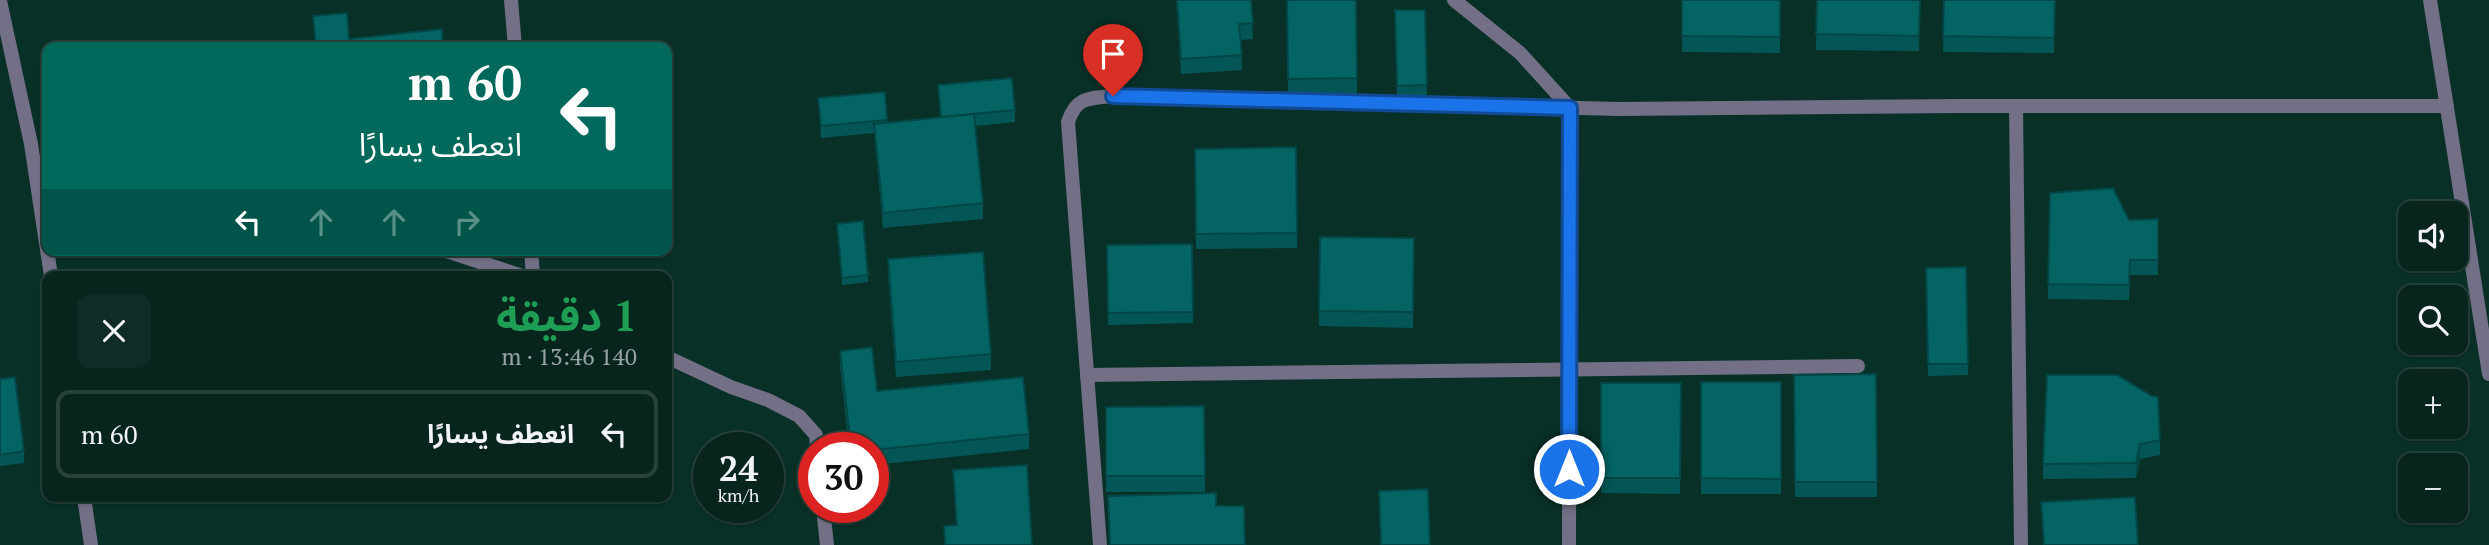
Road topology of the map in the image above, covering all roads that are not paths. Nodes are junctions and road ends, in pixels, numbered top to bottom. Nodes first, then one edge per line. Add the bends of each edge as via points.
1 (511, 0) edge
2 (1454, 0) edge
3 (2430, 0) edge
4 (0, 1) edge
5 (515, 42) edge
6 (2016, 106) junction
7 (2447, 106) junction
8 (1570, 108) junction
9 (42, 189) edge
10 (462, 256) edge
11 (508, 271) edge
12 (672, 359) edge
13 (1858, 366) dead end
14 (1570, 368) junction
15 (2489, 374) edge
16 (1087, 375) junction
17 (813, 432) edge
18 (85, 502) edge
19 (825, 523) edge
20 (91, 545) edge
21 (827, 545) edge
22 (1100, 545) edge
23 (1569, 545) edge
24 (2021, 545) edge

1 - 5 street
2 - 8 street via 1520,52
3 - 7 street
4 - 9 street
6 - 7 street
6 - 8 street
6 - 24 street
7 - 15 street
8 - 14 street
8 - 16 street via 1113,96 1080,102 1068,122
10 - 11 street
12 - 17 street via 768,400 799,416
13 - 14 street
14 - 16 street
14 - 23 street
16 - 22 street
18 - 20 street
19 - 21 street

